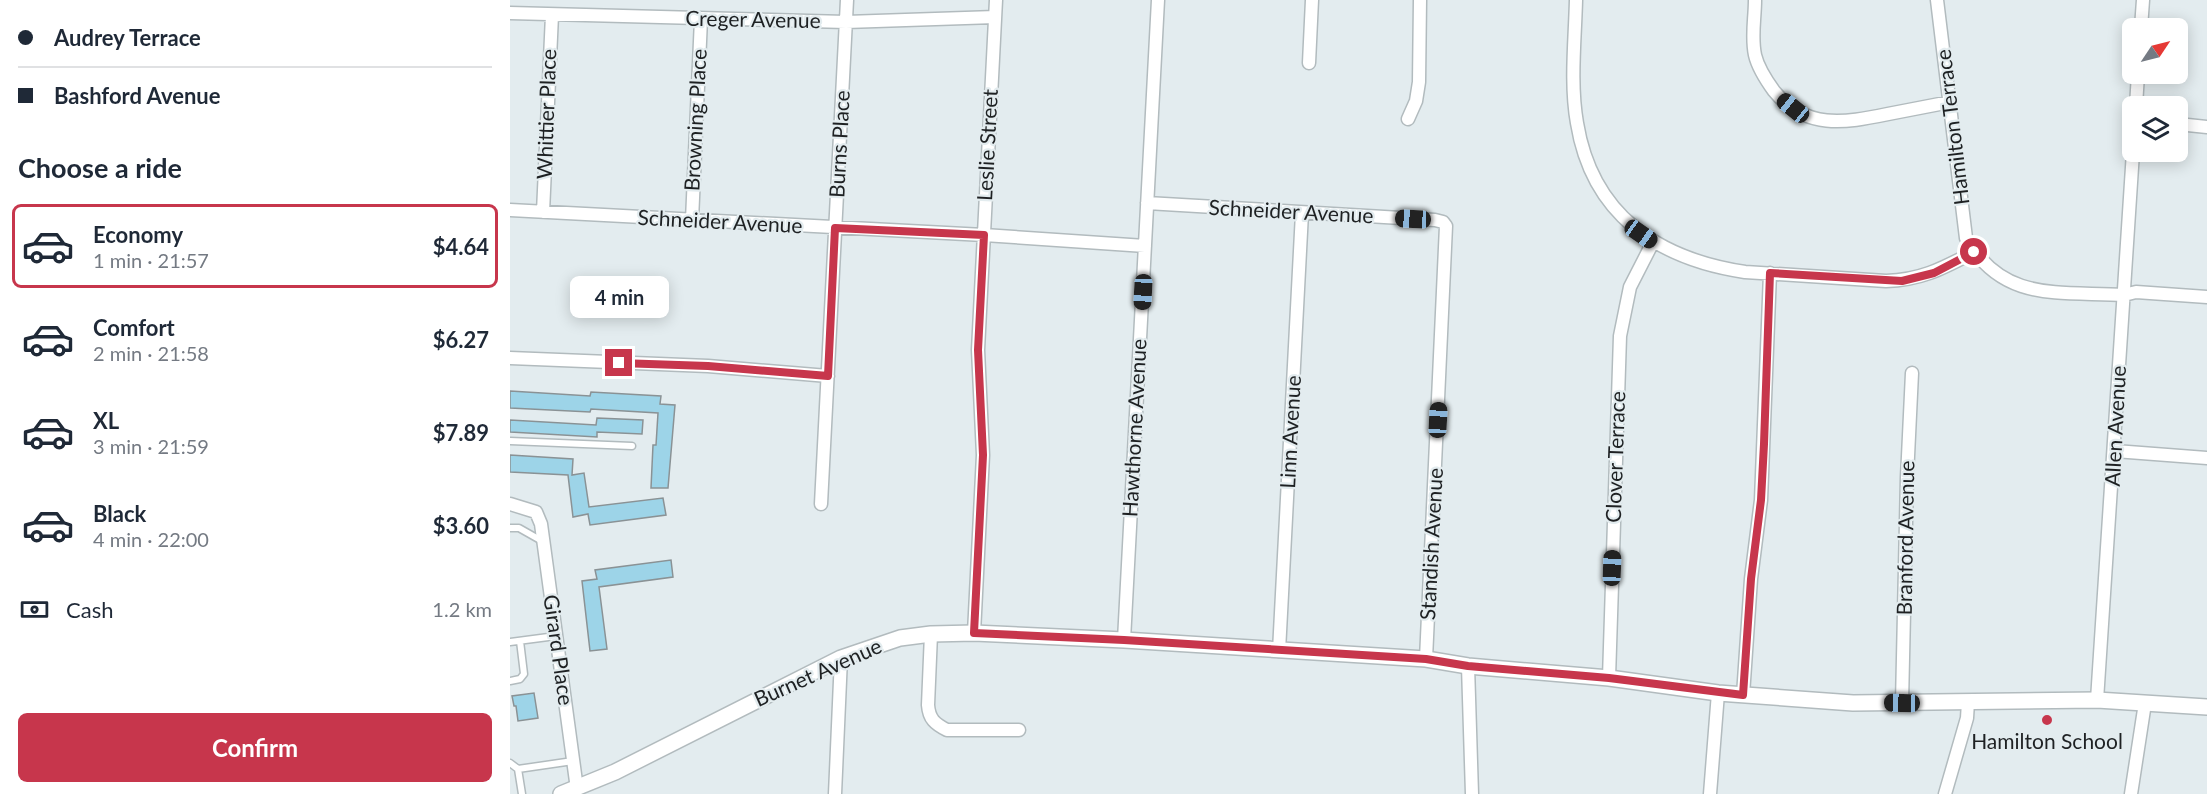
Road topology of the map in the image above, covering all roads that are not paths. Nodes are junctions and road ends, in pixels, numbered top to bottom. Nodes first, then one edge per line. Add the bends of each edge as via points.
1 (847, 0) edge
2 (996, 0) edge
3 (1158, 0) edge
4 (1312, 0) edge
5 (1420, 0) edge
6 (1576, 0) edge
7 (1755, 0) edge
8 (1937, 0) edge
9 (2143, 0) edge
10 (510, 13) edge
11 (552, 15) junction
12 (995, 17) junction
13 (2142, 18) edge
14 (701, 19) junction
15 (846, 22) junction
16 (1310, 63) dead end
17 (1950, 102) junction
18 (1408, 119) dead end
19 (2188, 125) edge
20 (2207, 127) edge
21 (2132, 162) edge
22 (1148, 203) junction
23 (510, 210) edge
24 (543, 212) junction
25 (1302, 213) junction
26 (692, 220) junction
27 (1435, 220) joint
28 (835, 228) junction
29 (984, 235) junction
30 (1653, 242) junction
31 (1145, 246) junction
32 (1974, 252) junction
33 (1770, 273) junction
34 (2124, 295) junction
35 (2207, 297) edge
36 (510, 358) edge
37 (1912, 373) dead end
38 (828, 376) junction
39 (510, 441) edge
40 (632, 446) dead end
41 (2115, 451) junction
42 (2207, 458) edge
43 (510, 504) edge
44 (821, 504) dead end
45 (510, 528) edge
46 (543, 542) junction
47 (974, 633) junction
48 (932, 634) junction
49 (556, 636) junction
50 (1124, 640) junction
51 (520, 641) junction
52 (510, 642) edge
53 (1279, 651) junction
54 (841, 658) junction
55 (1426, 659) junction
56 (1468, 666) junction
57 (1609, 678) junction
58 (510, 681) edge
59 (1718, 693) junction
60 (1743, 695) junction
61 (2097, 700) junction
62 (1968, 702) junction
63 (1902, 703) junction
64 (2145, 703) junction
65 (2207, 707) edge
66 (1019, 729) dead end
67 (573, 761) junction
68 (510, 762) edge
69 (518, 769) junction
70 (578, 789) junction
71 (522, 794) edge
72 (561, 794) edge
73 (835, 794) edge
74 (1472, 794) edge
75 (1710, 794) edge
76 (1945, 794) edge
77 (2131, 794) edge

1 - 15 street, Burns Place
2 - 12 street
3 - 22 street, Hawthorne Avenue
4 - 16 street
5 - 18 street via 1419,82
6 - 30 street via 1575,104 1581,141 1604,192 1627,221
7 - 17 street via 1752,38 1758,65 1778,96 1801,112 1828,121 1848,122
8 - 17 street, Hamilton Terrace
9 - 13 street
10 - 11 street, Creger Avenue
11 - 14 street, Creger Avenue
11 - 24 street, Whittier Place
12 - 15 street, Creger Avenue
12 - 29 street, Leslie Street
14 - 15 street, Creger Avenue
14 - 26 street, Browning Place
15 - 28 street, Burns Place
17 - 32 street, Hamilton Terrace via 1966,238
19 - 20 street
21 - 34 street, Allen Avenue
22 - 25 street, Schneider Avenue
22 - 31 street, Hawthorne Avenue
23 - 24 street, Schneider Avenue
24 - 26 street, Schneider Avenue
25 - 27 street, Schneider Avenue
25 - 53 street, Linn Avenue
26 - 28 street, Schneider Avenue
27 - 55 street, Standish Avenue via 1446,226 1446,257
28 - 29 street, Schneider Avenue
28 - 38 street, Burns Place
29 - 31 street, Schneider Avenue
29 - 47 street, Leslie Street via 978,350 983,455
30 - 33 street via 1702,264
30 - 57 street, Clover Terrace via 1630,287 1620,336
31 - 50 street, Hawthorne Avenue
32 - 33 street via 1934,273 1902,281
32 - 34 street via 2001,277 2030,290
33 - 60 street via 1763,466
34 - 35 street via 2136,292
34 - 41 street, Allen Avenue
36 - 38 street via 708,366
37 - 63 street, Branford Avenue
38 - 44 street, Burns Place
39 - 40 lane
41 - 42 street
41 - 61 street, Allen Avenue
43 - 46 street, Girard Place via 536,512
45 - 46 lane via 519,528
46 - 49 street, Girard Place
47 - 48 street, Burnet Avenue
47 - 50 street, Burnet Avenue
48 - 54 street, Burnet Avenue via 900,638
48 - 66 street via 928,705 933,721 947,730
49 - 51 lane
49 - 67 street, Girard Place
50 - 53 street, Burnet Avenue
51 - 52 lane
51 - 58 lane via 524,674
53 - 55 street, Burnet Avenue
54 - 70 street, Burnet Avenue
54 - 73 street
55 - 56 street, Burnet Avenue
56 - 57 street, Burnet Avenue
56 - 74 street
57 - 59 street, Burnet Avenue
59 - 60 street, Burnet Avenue
59 - 75 street
60 - 63 street, Burnet Avenue
61 - 62 street, Burnet Avenue
61 - 64 street, Burnet Avenue
62 - 63 street, Burnet Avenue
62 - 76 street
64 - 65 street, Burnet Avenue
64 - 77 street
67 - 69 lane
67 - 70 street, Girard Place
68 - 69 lane
69 - 71 lane
70 - 72 street, Burnet Avenue

